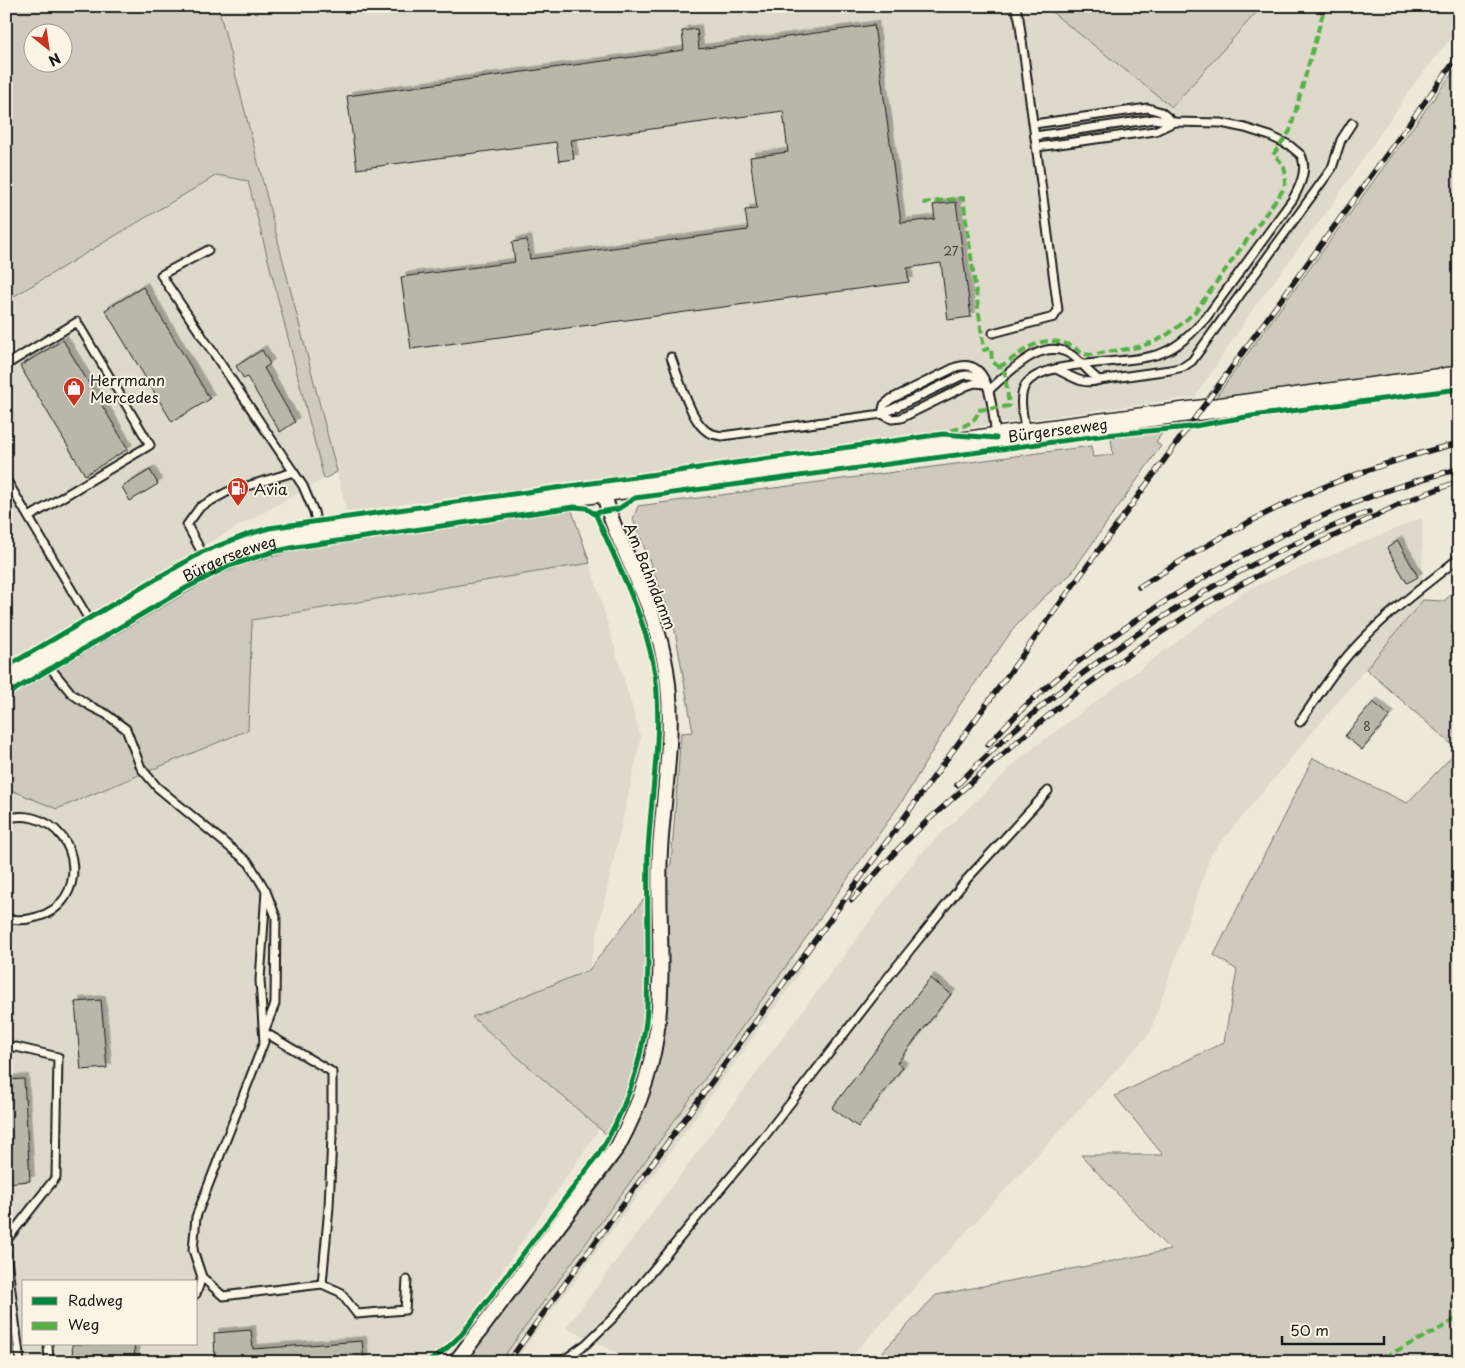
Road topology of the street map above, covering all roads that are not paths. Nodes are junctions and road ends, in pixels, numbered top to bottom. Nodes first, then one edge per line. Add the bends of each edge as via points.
1 (1015, 6) edge
2 (1174, 122) junction
3 (1352, 123) dead end
4 (1034, 124) junction
5 (1035, 136) junction
6 (1037, 147) junction
7 (208, 250) dead end
8 (993, 333) dead end
9 (671, 357) dead end
10 (6, 365) edge
11 (1083, 365) junction
12 (1056, 369) junction
13 (1459, 376) edge
14 (1099, 380) junction
15 (987, 387) junction
16 (882, 414) junction
17 (1026, 433) junction
18 (996, 438) junction
19 (294, 472) junction
20 (6, 479) edge
21 (604, 491) junction
22 (29, 517) junction
23 (318, 531) junction
24 (1459, 558) edge
25 (208, 563) junction
26 (94, 628) junction
27 (43, 659) junction
28 (6, 680) edge
29 (1300, 722) dead end
30 (1048, 791) dead end
31 (6, 819) edge
32 (266, 891) junction
33 (6, 918) edge
34 (264, 1032) junction
35 (6, 1048) edge
36 (6, 1241) edge
37 (6, 1251) edge
38 (202, 1277) junction
39 (407, 1280) dead end
40 (322, 1284) junction
41 (198, 1288) edge
42 (48, 1346) edge
43 (20, 1362) edge
44 (50, 1362) edge
45 (456, 1362) edge
46 (561, 1362) edge

1 - 4 lane via 1020,18
2 - 4 lane via 1161,112 1148,108
2 - 5 lane via 1154,119
2 - 6 lane via 1155,131
2 - 11 lane via 1221,123 1270,136 1301,155 1304,165 1301,181 1292,199 1206,318 1182,341 1161,354 1146,358
3 - 14 lane via 1341,140 1332,168 1192,361 1178,369
4 - 5 lane
5 - 6 lane
6 - 8 lane via 1058,310 1054,317
7 - 19 lane via 161,275
9 - 16 lane via 693,414 712,434 722,436
10 - 22 lane via 77,322 150,445
11 - 12 lane
11 - 14 lane
11 - 15 lane via 1065,352 1043,350
12 - 14 lane via 1084,382
12 - 17 lane via 1033,378 1022,392
13 - 17 street, Bürgerseeweg
15 - 16 lane via 975,383 966,386 901,418 892,419
15 - 16 lane via 968,374
15 - 16 lane via 978,369 964,364 891,399 884,405
15 - 18 lane
17 - 18 street, Bürgerseeweg
18 - 21 street, Bürgerseeweg
19 - 23 lane via 314,512
19 - 25 lane via 228,492 200,507 187,525
20 - 22 lane
21 - 23 street, Bürgerseeweg
21 - 45 street, Am Bahndamm via 610,517 654,621 664,656 668,689 669,739 660,851 659,995 655,1043 635,1111 618,1146
22 - 26 lane
23 - 25 street, Bürgerseeweg via 269,540
24 - 29 lane via 1368,635 1340,665
25 - 26 street, Bürgerseeweg
26 - 27 street, Bürgerseeweg
27 - 28 street, Bürgerseeweg
27 - 32 lane via 72,694 126,729 142,768 157,787 249,863
30 - 46 lane via 967,879 764,1137 613,1318
31 - 33 lane via 26,817 57,830 73,859 73,876 68,892 58,906 43,916 27,920
32 - 34 lane via 260,980
32 - 34 lane via 276,917 275,1004
34 - 38 lane via 264,1042 196,1217 193,1250
34 - 40 lane via 332,1072 329,1207
35 - 36 lane via 16,1047 58,1057 56,1176
37 - 43 lane
38 - 40 lane via 223,1296
38 - 41 lane
39 - 40 lane via 404,1310 357,1314 340,1292
42 - 44 lane

